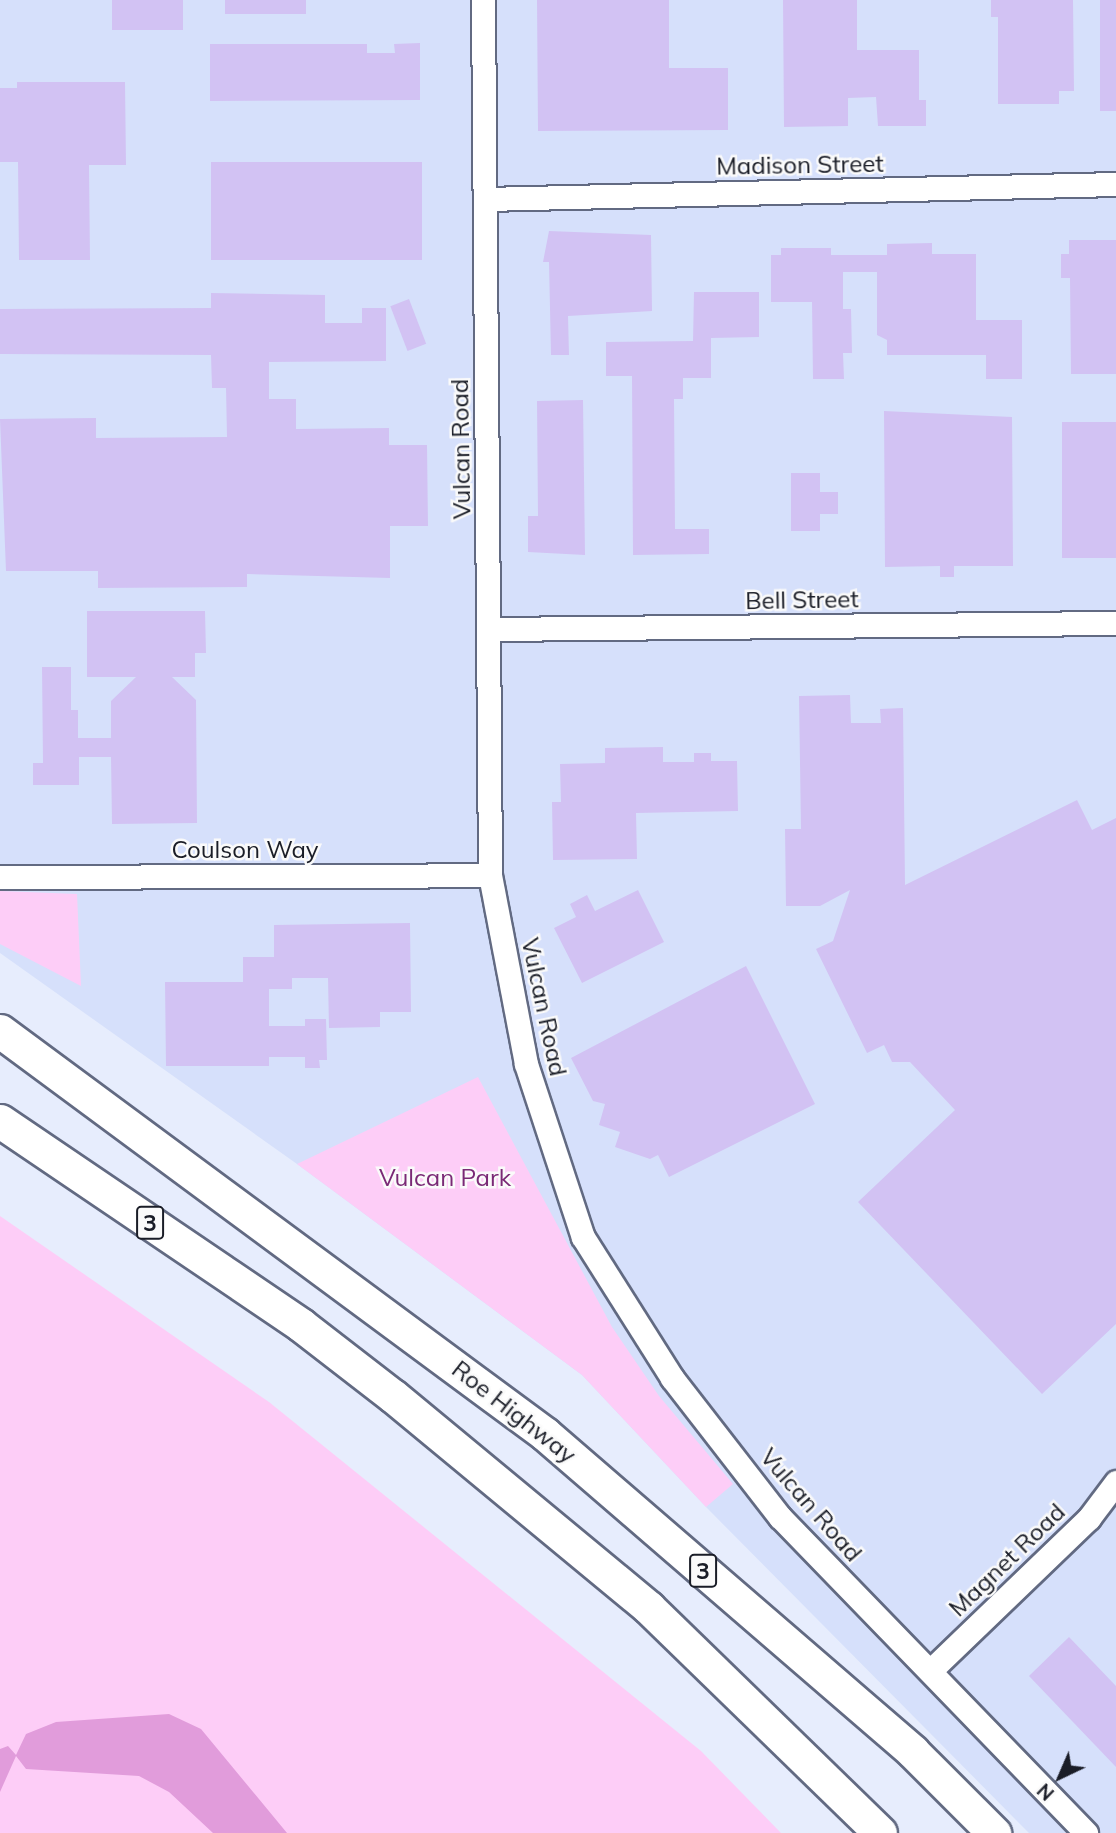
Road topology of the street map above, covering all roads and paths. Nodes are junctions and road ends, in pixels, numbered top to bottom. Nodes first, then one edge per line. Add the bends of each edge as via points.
1 (483, 0) edge
2 (1116, 184) edge
3 (485, 199) junction
4 (1116, 623) edge
5 (489, 629) junction
6 (490, 875) junction
7 (0, 877) edge
8 (1, 1031) edge
9 (0, 1121) edge
10 (0, 1144) edge
11 (301, 1325) junction
12 (1116, 1482) edge
13 (930, 1671) junction
14 (880, 1833) edge
15 (994, 1833) edge
16 (1086, 1833) edge

1 - 3 street, Vulcan Road
2 - 3 street, Madison Street
3 - 5 street, Vulcan Road
4 - 5 street, Bell Street
5 - 6 street, Vulcan Road
6 - 7 street, Coulson Way
6 - 13 street, Vulcan Road via 526,1064 583,1237 672,1378 780,1517
8 - 15 highway, Roe Highway / 3 via 545,1434 912,1752
9 - 11 highway, 3
10 - 11 highway
11 - 14 highway, 3 via 649,1608
12 - 13 street, Magnet Road via 1089,1518
13 - 16 street, Vulcan Road

